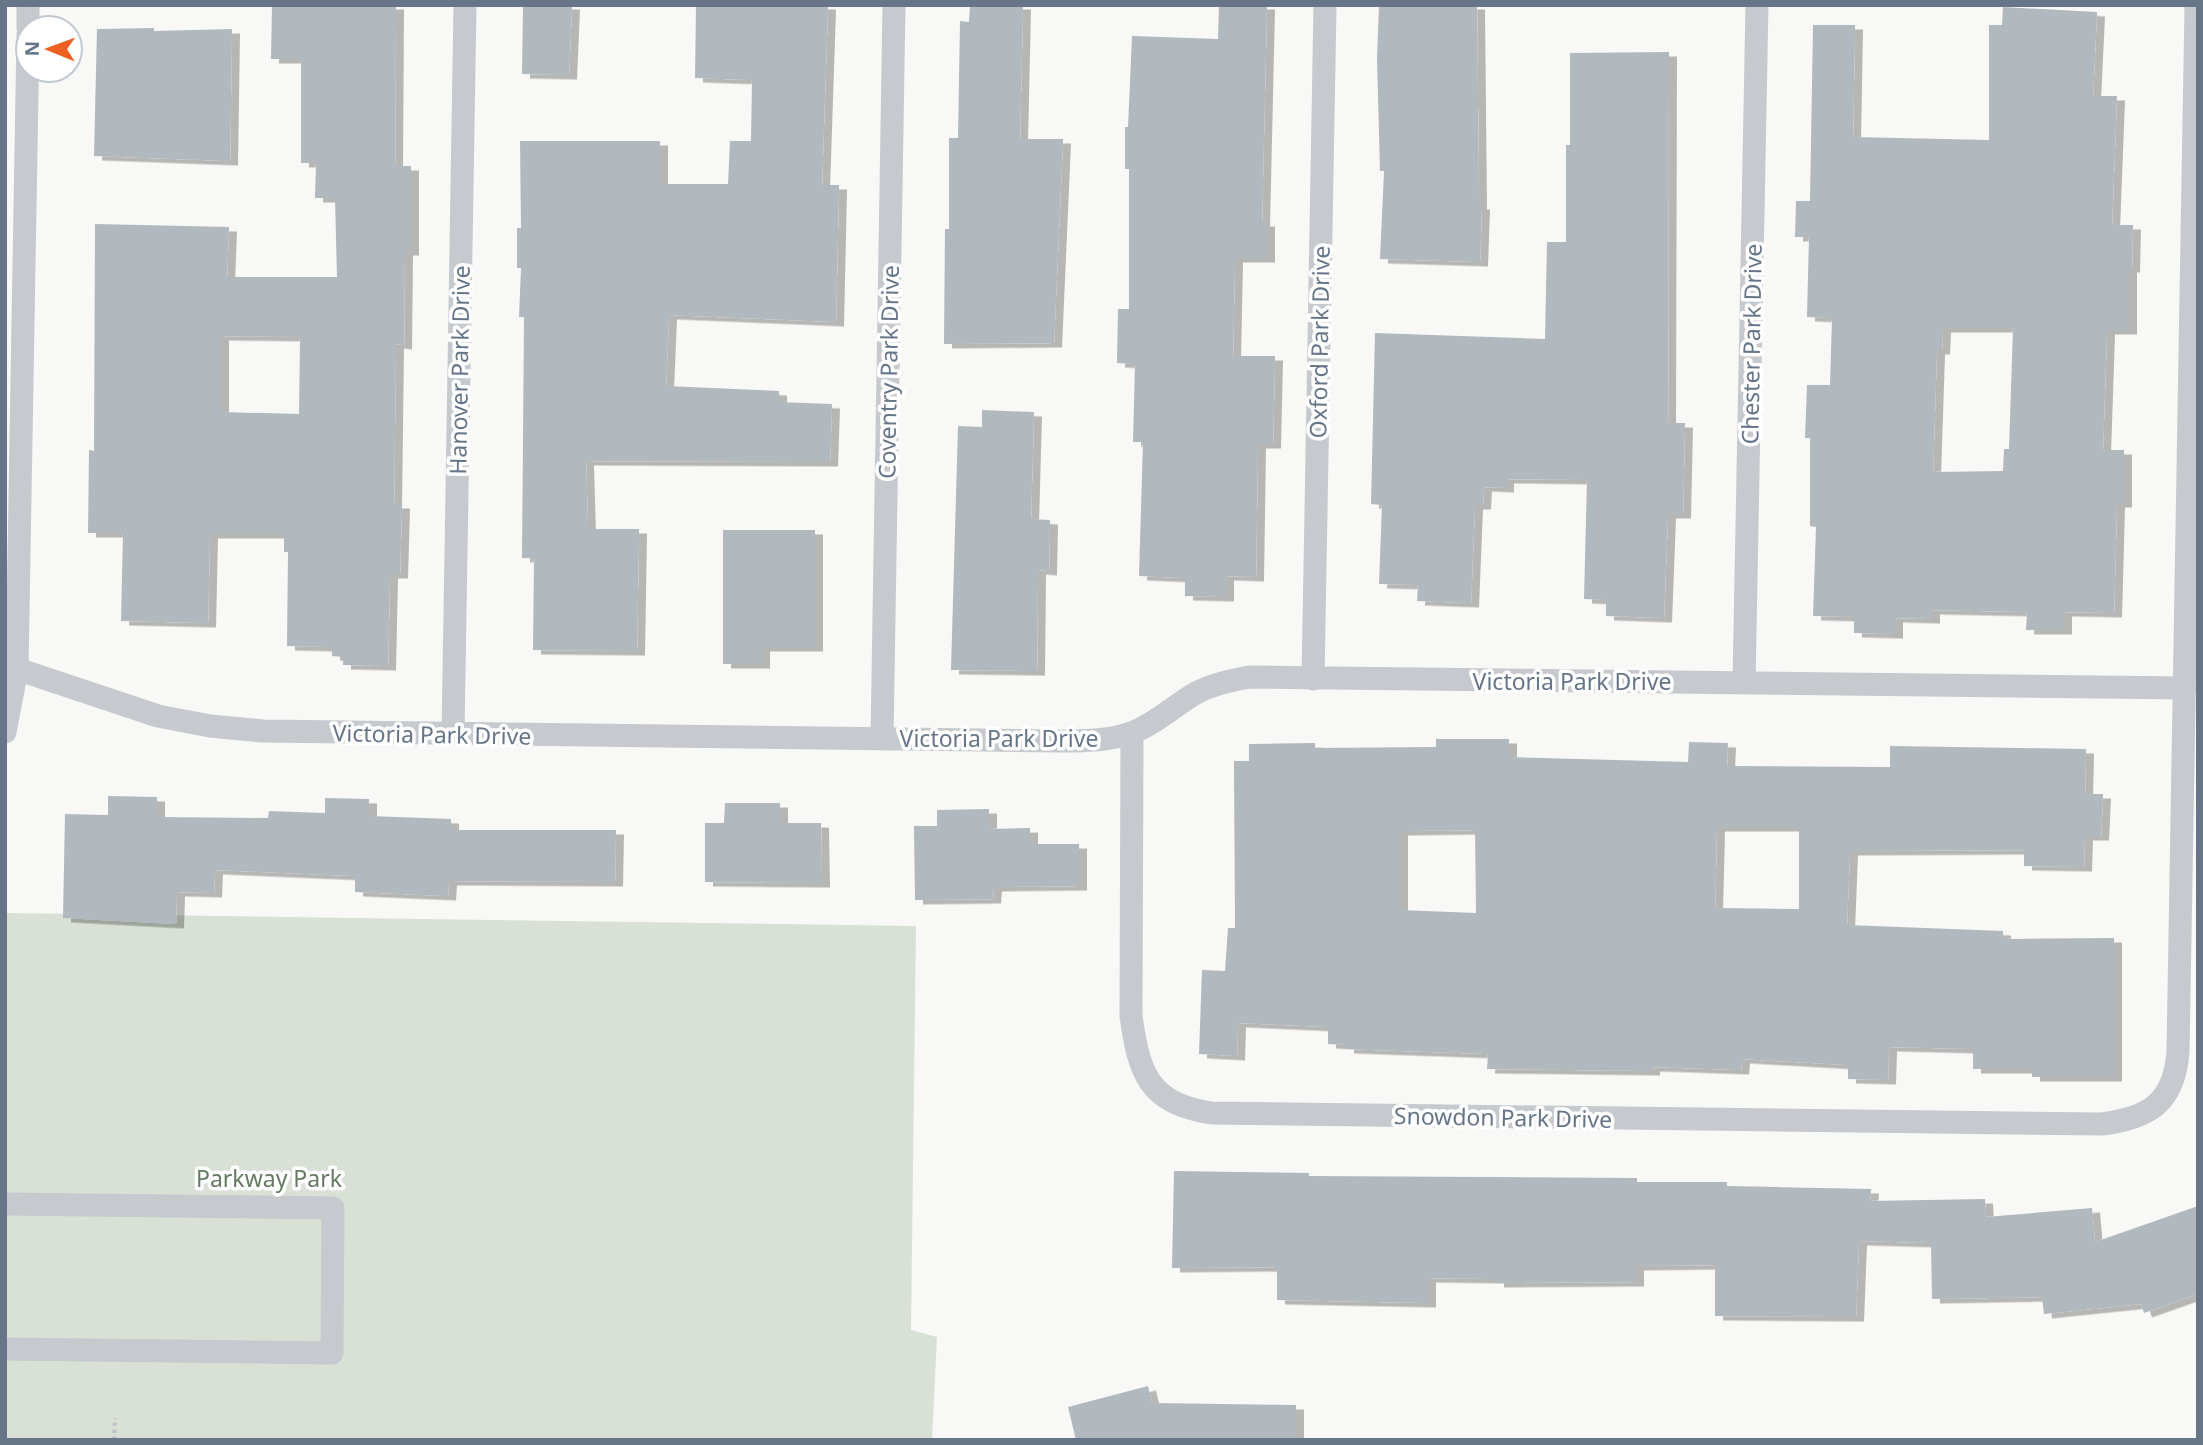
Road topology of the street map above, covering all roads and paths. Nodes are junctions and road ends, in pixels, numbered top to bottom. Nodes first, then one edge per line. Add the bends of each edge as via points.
1 (466, 5) edge
2 (894, 5) edge
3 (1325, 5) edge
4 (1757, 5) edge
5 (2196, 5) edge
6 (27, 84) edge
7 (18, 669) junction
8 (1313, 679) junction
9 (1745, 682) junction
10 (2185, 688) junction
11 (5, 732) edge
12 (1132, 733) junction
13 (453, 734) junction
14 (882, 739) junction
15 (5, 1204) edge
16 (5, 1349) edge
17 (115, 1418) dead end
18 (114, 1440) edge

1 - 13 lane, Hanover Park Drive
2 - 14 lane, Coventry Park Drive
3 - 8 lane, Oxford Park Drive
4 - 9 lane, Chester Park Drive
5 - 10 lane, Snowdon Park Drive
6 - 7 lane
7 - 11 lane
7 - 13 lane, Victoria Park Drive via 158,716 210,726
8 - 9 lane, Victoria Park Drive
8 - 12 lane, Victoria Park Drive via 1249,677 1221,682
9 - 10 lane, Victoria Park Drive
10 - 12 lane, Snowdon Park Drive via 2176,1073 2162,1099 2148,1112 2128,1121 2102,1124 1191,1110 1158,1093 1137,1058 1131,1016
12 - 14 lane, Victoria Park Drive via 1094,741
13 - 14 lane, Victoria Park Drive
15 - 16 lane via 333,1208 333,1221 332,1353
17 - 18 path

